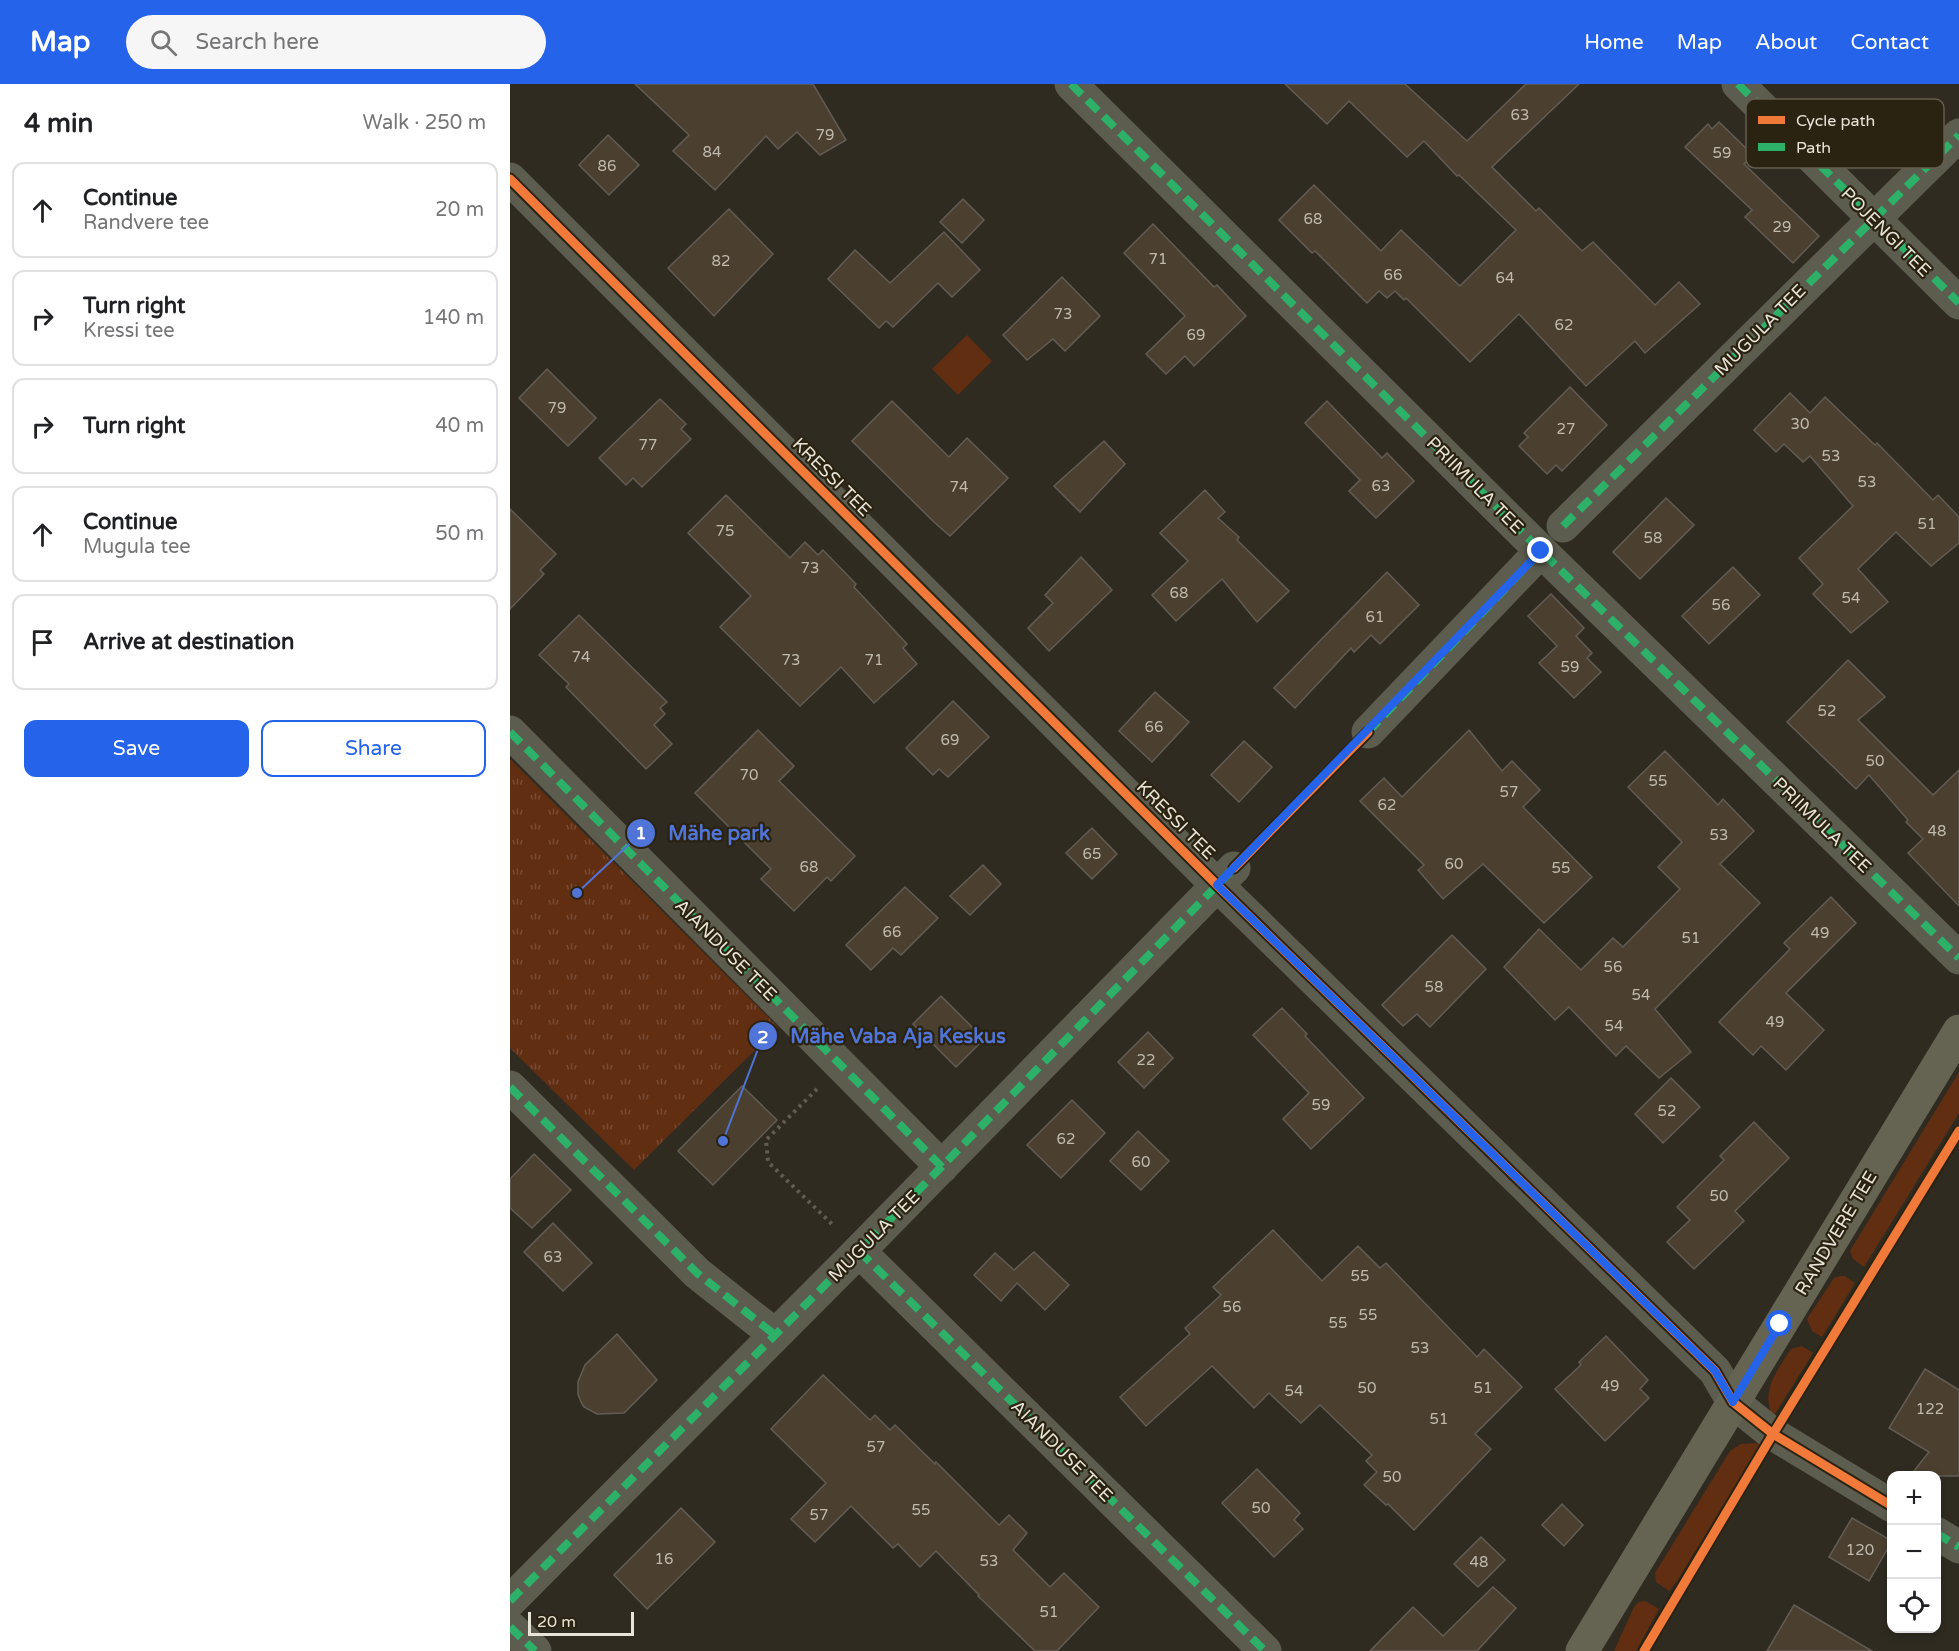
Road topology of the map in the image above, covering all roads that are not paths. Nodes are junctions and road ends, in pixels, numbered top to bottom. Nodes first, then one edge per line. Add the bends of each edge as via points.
1 (1071, 84) edge
2 (1737, 84) edge
3 (1752, 99) edge
4 (1959, 135) edge
5 (1944, 149) edge
6 (1822, 168) edge
7 (1925, 168) edge
8 (510, 179) edge
9 (1873, 218) junction
10 (1959, 303) edge
11 (1563, 526) dead end
12 (1541, 551) junction
13 (510, 732) edge
14 (1368, 732) dead end
15 (1225, 876) junction
16 (1959, 958) edge
17 (1959, 1031) edge
18 (510, 1087) edge
19 (942, 1167) junction
20 (859, 1251) junction
21 (775, 1335) junction
22 (1733, 1402) junction
23 (1887, 1503) edge
24 (1941, 1536) edge
25 (1959, 1546) edge
26 (510, 1600) edge
27 (510, 1627) edge
28 (535, 1651) edge
29 (1265, 1651) edge
30 (1582, 1651) edge

1 - 12 street, PRIIMULA TEE
2 - 3 street, POJENGI TEE
4 - 5 street, MUGULA TEE
6 - 9 street, POJENGI TEE
7 - 9 street, MUGULA TEE
8 - 15 street, KRESSI TEE
9 - 10 street, POJENGI TEE
9 - 11 street, MUGULA TEE
12 - 14 street
12 - 16 street, PRIIMULA TEE
13 - 19 street, AIANDUSE TEE
15 - 19 street, MUGULA TEE
15 - 22 street, KRESSI TEE via 1715,1371
17 - 22 main road, RANDVERE TEE
18 - 21 street via 697,1273
19 - 20 street, MUGULA TEE
20 - 21 street, MUGULA TEE
20 - 29 street, AIANDUSE TEE
21 - 26 street, MUGULA TEE
22 - 23 street, KRESSI TEE via 1773,1434
22 - 30 main road, RANDVERE TEE
24 - 25 street
27 - 28 street

